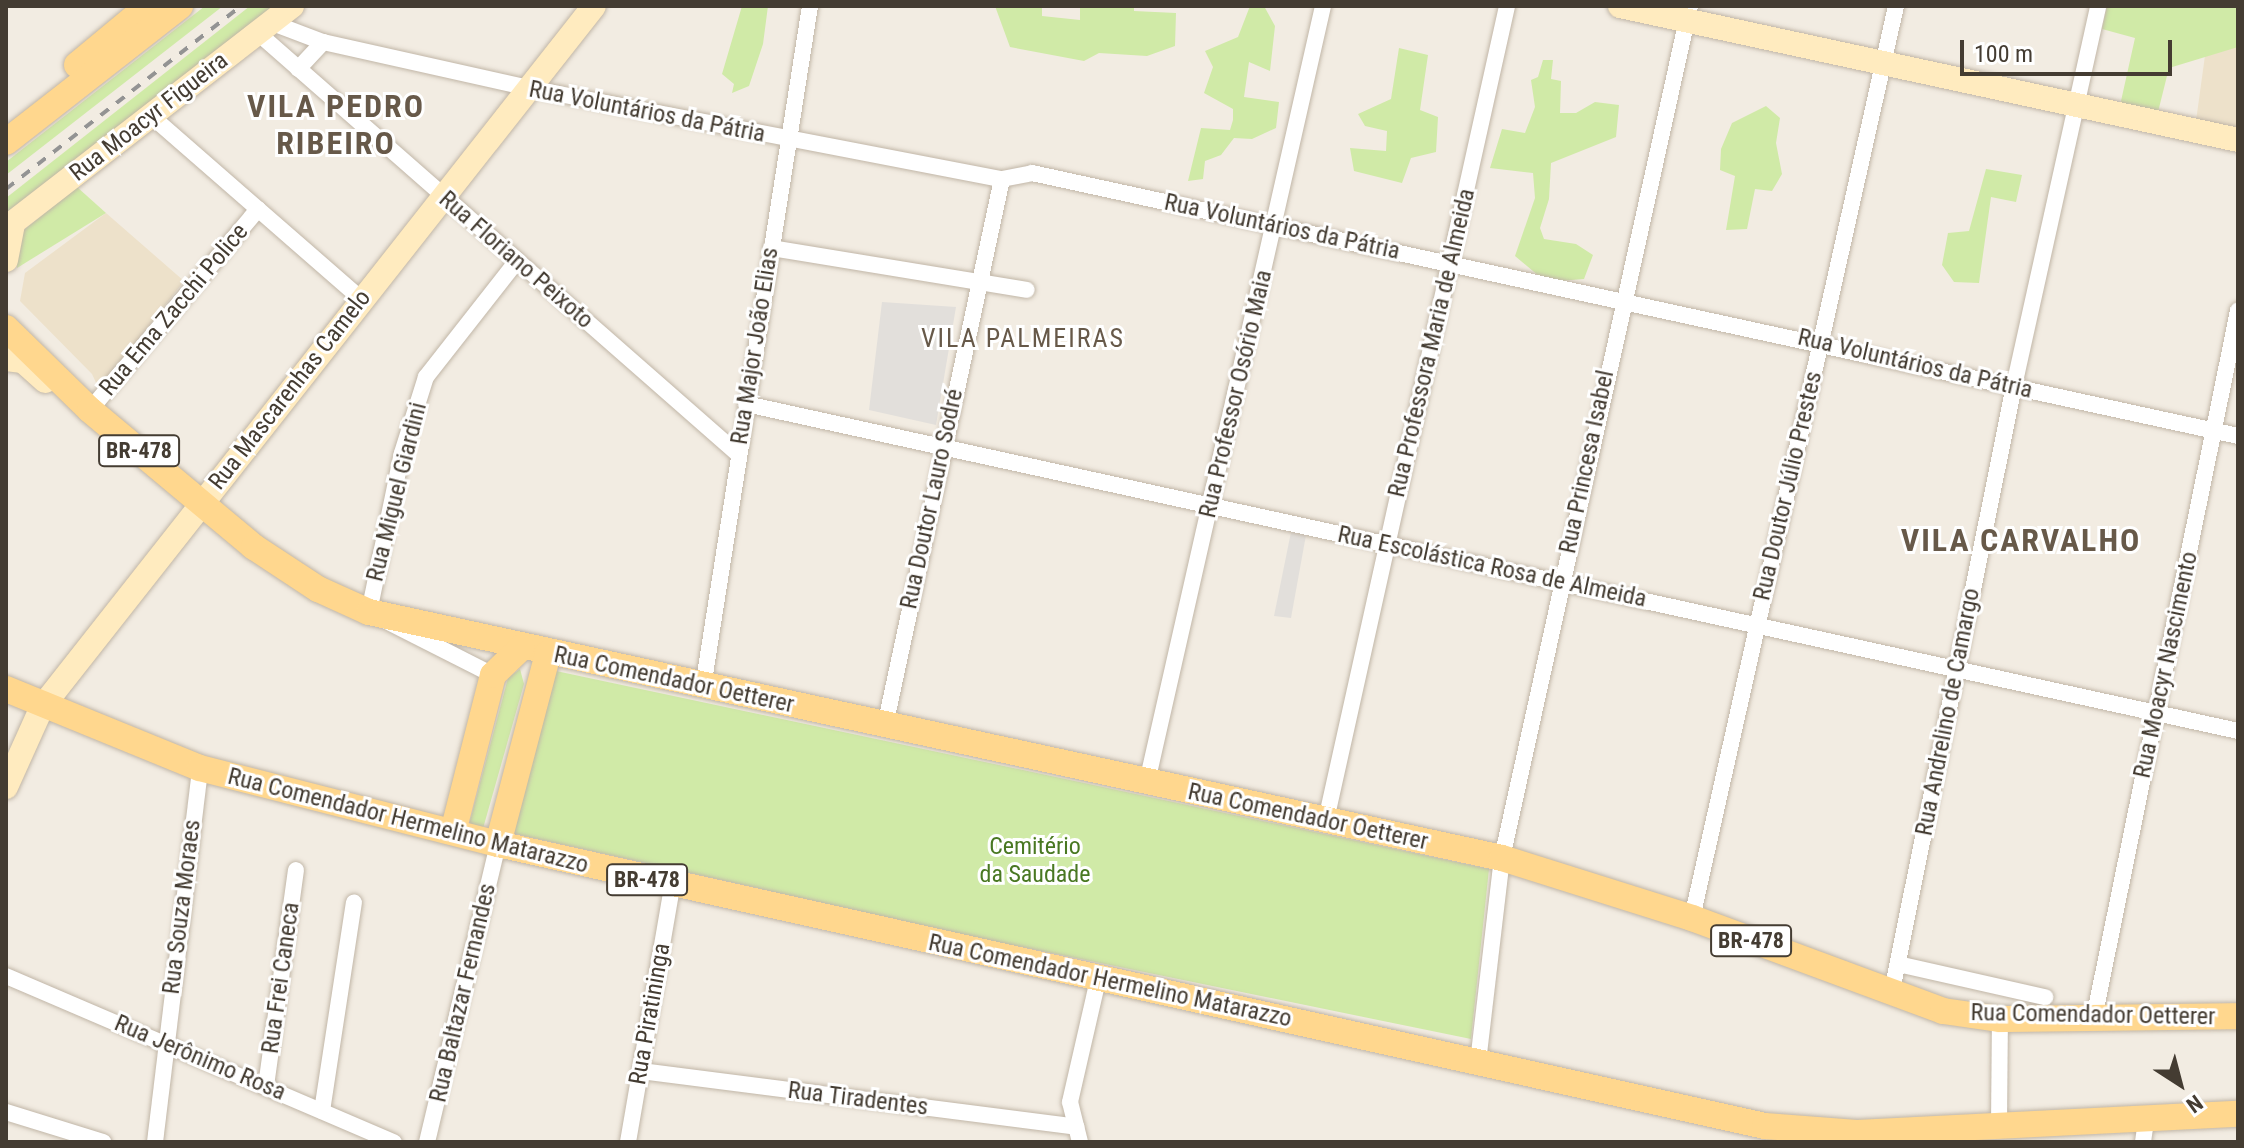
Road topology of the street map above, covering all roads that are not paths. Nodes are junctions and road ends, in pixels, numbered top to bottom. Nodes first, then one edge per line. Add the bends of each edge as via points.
1 (148, 6) edge
2 (180, 6) edge
3 (292, 6) edge
4 (594, 6) edge
5 (810, 6) edge
6 (1323, 6) edge
7 (1507, 6) edge
8 (1620, 6) edge
9 (1896, 6) edge
10 (2098, 6) edge
11 (1688, 13) edge
12 (264, 28) junction
13 (323, 42) junction
14 (1885, 64) junction
15 (298, 69) junction
16 (528, 88) junction
17 (2075, 105) junction
18 (149, 114) junction
19 (6, 122) edge
20 (787, 140) junction
21 (2238, 140) edge
22 (6, 142) edge
23 (1002, 179) junction
24 (443, 196) junction
25 (258, 209) junction
26 (10, 226) edge
27 (1273, 226) junction
28 (771, 248) junction
29 (6, 260) edge
30 (517, 261) junction
31 (1450, 263) junction
32 (979, 282) junction
33 (1027, 290) dead end
34 (1622, 299) junction
35 (362, 300) junction
36 (2238, 311) edge
37 (6, 328) edge
38 (1821, 343) junction
39 (6, 359) edge
40 (2014, 386) junction
41 (85, 403) junction
42 (746, 404) junction
43 (2214, 431) junction
44 (2238, 436) edge
45 (942, 447) junction
46 (739, 455) junction
47 (201, 503) junction
48 (1210, 505) junction
49 (1387, 544) junction
50 (1561, 583) junction
51 (369, 612) junction
52 (1756, 625) junction
53 (535, 650) junction
54 (1957, 670) junction
55 (496, 672) junction
56 (539, 684) junction
57 (703, 687) junction
58 (6, 689) edge
59 (42, 707) junction
60 (2156, 713) junction
61 (885, 726) junction
62 (2238, 731) edge
63 (200, 768) junction
64 (1147, 782) junction
65 (6, 787) edge
66 (1326, 820) junction
67 (453, 832) junction
68 (498, 844) junction
69 (1502, 858) junction
70 (296, 870) dead end
71 (672, 886) junction
72 (354, 902) dead end
73 (1692, 918) junction
74 (1898, 964) junction
75 (6, 976) edge
76 (1098, 980) junction
77 (1891, 996) junction
78 (2045, 997) dead end
79 (2238, 1016) edge
80 (2094, 1018) junction
81 (2000, 1019) junction
82 (165, 1043) junction
83 (1478, 1062) junction
84 (641, 1071) junction
85 (266, 1086) junction
86 (322, 1111) junction
87 (6, 1112) edge
88 (2238, 1114) edge
89 (1999, 1125) junction
90 (2145, 1131) edge
91 (1078, 1134) edge
92 (1762, 1134) edge
93 (1872, 1137) edge
94 (103, 1142) edge
95 (155, 1142) edge
96 (394, 1142) edge
97 (427, 1142) edge
98 (628, 1142) edge

1 - 19 main road
2 - 22 main road
3 - 12 main road, Rua Moacyr Figueira
4 - 16 main road, Rua Mascarenhas Camelo
5 - 20 street, Rua Major João Elias
6 - 27 street, Rua Professor Osório Maia
7 - 31 street, Rua Professora Maria de Almeida
8 - 11 main road
9 - 14 street, Rua Doutor Júlio Prestes
10 - 17 street, Rua Andrelino de Camargo
11 - 14 main road
11 - 34 street, Rua Princesa Isabel
12 - 13 street, Rua Voluntários da Pátria
12 - 15 street, Rua Floriano Peixoto
12 - 18 main road, Rua Moacyr Figueira
13 - 15 street
13 - 16 street, Rua Voluntários da Pátria
14 - 17 main road
14 - 38 street, Rua Doutor Júlio Prestes
15 - 24 street, Rua Floriano Peixoto
16 - 20 street, Rua Voluntários da Pátria
16 - 24 main road, Rua Mascarenhas Camelo
17 - 21 main road
17 - 40 street, Rua Andrelino de Camargo
18 - 25 street
18 - 26 main road, Rua Moacyr Figueira
20 - 23 street, Rua Voluntários da Pátria
20 - 28 street, Rua Major João Elias
23 - 27 street, Rua Voluntários da Pátria via 1032,173
23 - 32 street, Rua Doutor Lauro Sodré
24 - 30 street, Rua Floriano Peixoto
24 - 35 main road, Rua Mascarenhas Camelo
25 - 35 street
25 - 41 street, Rua Ema Zacchi Police
26 - 29 main road
27 - 31 street, Rua Voluntários da Pátria
27 - 48 street, Rua Professor Osório Maia
28 - 32 street
28 - 42 street, Rua Major João Elias
30 - 46 street, Rua Floriano Peixoto
30 - 51 street, Rua Miguel Giardini via 426,377 402,453
31 - 34 street, Rua Voluntários da Pátria
31 - 49 street, Rua Professora Maria de Almeida
32 - 33 street
32 - 45 street, Rua Doutor Lauro Sodré
34 - 38 street, Rua Voluntários da Pátria
34 - 50 street, Rua Princesa Isabel
35 - 47 main road, Rua Mascarenhas Camelo
36 - 43 street, Rua Moacyr Nascimento
37 - 41 main road, BR-478
38 - 40 street, Rua Voluntários da Pátria
38 - 52 street, Rua Doutor Júlio Prestes
39 - 41 main road, Rua Comendador Oetterer / BR-478 via 23,361 66,398
40 - 43 street, Rua Voluntários da Pátria
40 - 54 street, Rua Andrelino de Camargo
41 - 47 main road, Rua Comendador Oetterer / BR-478
42 - 45 street, Rua Escolástica Rosa de Almeida
42 - 46 street, Rua Major João Elias
43 - 44 street, Rua Voluntários da Pátria
43 - 60 street, Rua Moacyr Nascimento
45 - 48 street, Rua Escolástica Rosa de Almeida
45 - 61 street, Rua Doutor Lauro Sodré
46 - 57 street, Rua Major João Elias
47 - 51 main road, Rua Comendador Oetterer / BR-478 via 254,547 318,589
47 - 59 main road, Rua Mascarenhas Camelo
48 - 49 street, Rua Escolástica Rosa de Almeida
48 - 64 street, Rua Professor Osório Maia
49 - 50 street, Rua Escolástica Rosa de Almeida
49 - 66 street, Rua Professora Maria de Almeida
50 - 52 street, Rua Escolástica Rosa de Almeida
50 - 69 street, Rua Princesa Isabel
51 - 53 main road, Rua Comendador Oetterer / BR-478
51 - 55 street, Rua Comendador Oetterer / BR-478
52 - 54 street, Rua Escolástica Rosa de Almeida
52 - 73 street, Rua Doutor Júlio Prestes
53 - 55 main road
53 - 56 main road
53 - 57 main road, Rua Comendador Oetterer / BR-478
54 - 60 street, Rua Escolástica Rosa de Almeida
54 - 74 street, Rua Andrelino de Camargo
55 - 56 main road via 518,659 531,662
55 - 67 main road
56 - 68 main road
57 - 61 main road, Rua Comendador Oetterer / BR-478
58 - 59 main road, Rua Comendador Hermelino Matarazzo / BR-478
59 - 63 main road, Rua Comendador Hermelino Matarazzo / BR-478
59 - 65 main road, Rua Mascarenhas Camelo
60 - 62 street, Rua Escolástica Rosa de Almeida
60 - 80 street, Rua Moacyr Nascimento
61 - 64 main road, Rua Comendador Oetterer / BR-478
63 - 67 main road, Rua Comendador Hermelino Matarazzo / BR-478
63 - 82 street, Rua Souza Moraes
64 - 66 main road, Rua Comendador Oetterer / BR-478
66 - 69 main road, Rua Comendador Oetterer / BR-478
67 - 68 main road, Rua Comendador Hermelino Matarazzo / BR-478
68 - 71 main road, Rua Comendador Hermelino Matarazzo / BR-478
68 - 97 street, Rua Baltazar Fernandes
69 - 73 main road, Rua Comendador Oetterer / BR-478
69 - 83 street, Rua Princesa Isabel
70 - 85 street, Rua Frei Caneca
71 - 76 main road, Rua Comendador Hermelino Matarazzo / BR-478
71 - 84 street, Rua Piratininga
72 - 86 street
73 - 77 main road, Rua Comendador Oetterer / BR-478
74 - 77 street, Rua Andrelino de Camargo
74 - 78 street, Rua Comendador Oetterer
75 - 82 street, Rua Jerônimo Rosa
76 - 83 main road, Rua Comendador Hermelino Matarazzo / BR-478
76 - 91 street via 1070,1102
77 - 81 main road, Rua Comendador Oetterer / BR-478
79 - 80 main road, Rua Comendador Oetterer / BR-478
80 - 81 main road, Rua Comendador Oetterer / BR-478
81 - 89 street
82 - 85 street, Rua Jerônimo Rosa
82 - 95 street, Rua Souza Moraes
83 - 92 main road, Rua Comendador Hermelino Matarazzo / BR-478
84 - 91 street, Rua Tiradentes
84 - 98 street, Rua Piratininga
85 - 86 street, Rua Jerônimo Rosa
86 - 96 street, Rua Jerônimo Rosa
87 - 94 street
88 - 90 main road, Rua Comendador Hermelino Matarazzo / BR-478
89 - 90 main road, Rua Comendador Hermelino Matarazzo / BR-478
89 - 93 main road, Rua Comendador Hermelino Matarazzo / BR-478
92 - 93 main road, Rua Comendador Hermelino Matarazzo / BR-478

